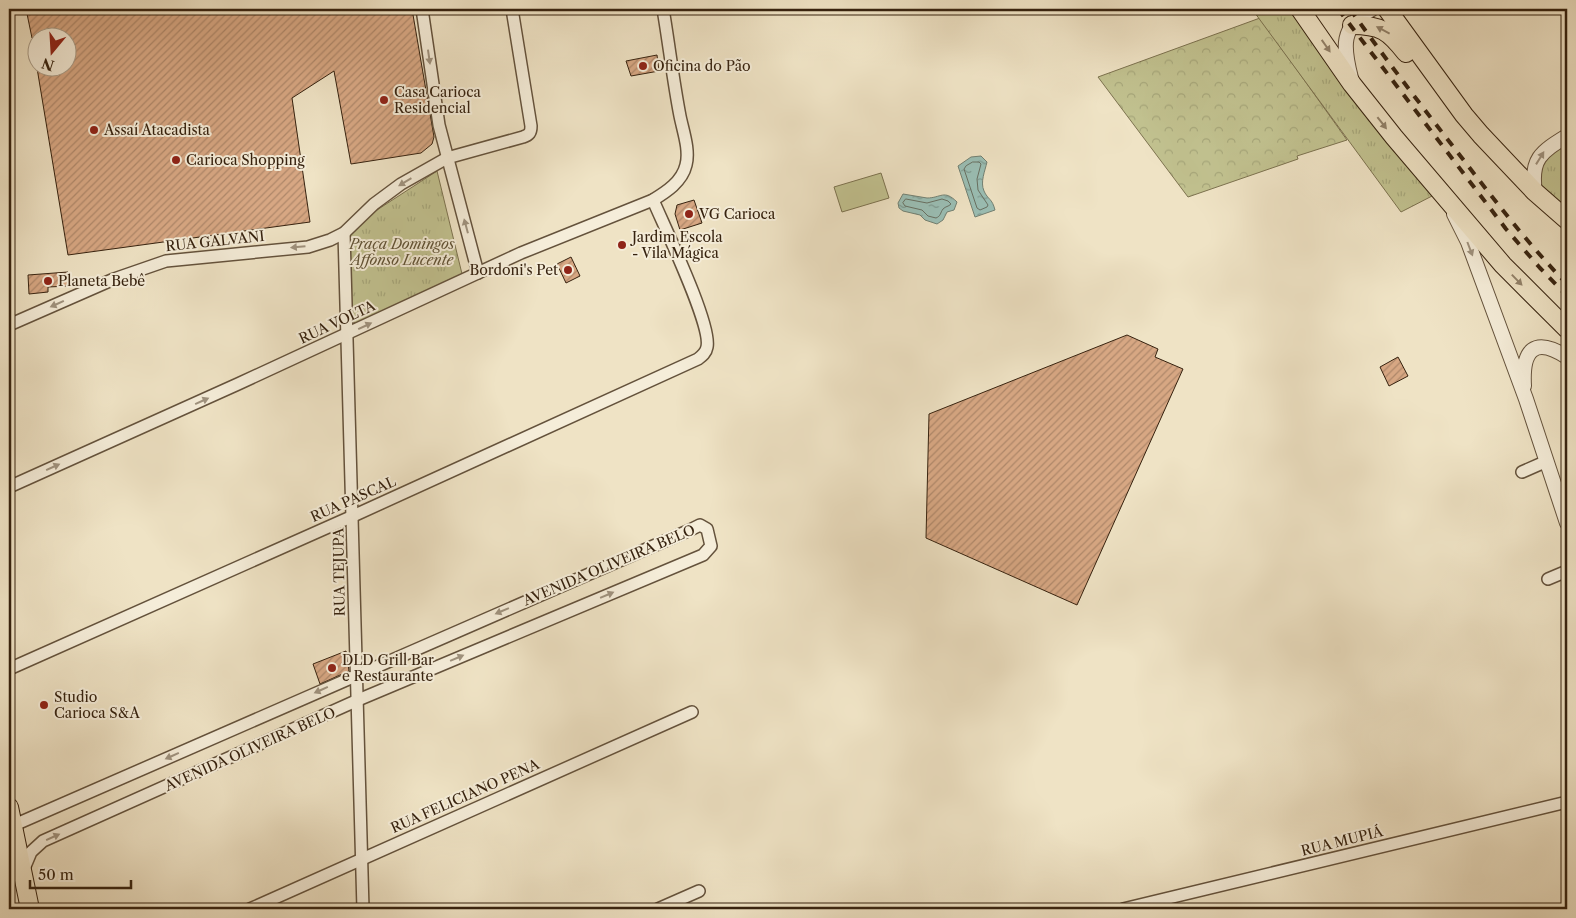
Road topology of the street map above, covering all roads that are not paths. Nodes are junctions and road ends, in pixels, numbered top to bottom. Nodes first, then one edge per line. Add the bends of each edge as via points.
1 (422, 9) edge
2 (512, 9) edge
3 (663, 9) edge
4 (1300, 9) edge
5 (1372, 9) edge
6 (1388, 9) edge
7 (1352, 25) junction
8 (1352, 84) junction
9 (1567, 136) edge
10 (448, 158) junction
11 (1535, 192) junction
12 (653, 200) junction
13 (1450, 204) junction
14 (1567, 220) edge
15 (344, 233) junction
16 (478, 273) junction
17 (9, 325) edge
18 (1567, 329) edge
19 (346, 335) junction
20 (1567, 357) edge
21 (1526, 399) junction
22 (1547, 461) junction
23 (1522, 472) dead end
24 (9, 487) edge
25 (353, 516) junction
26 (1567, 523) edge
27 (1567, 571) edge
28 (1548, 579) dead end
29 (9, 669) edge
30 (357, 675) junction
31 (358, 700) junction
32 (692, 712) dead end
33 (1567, 802) edge
34 (9, 807) edge
35 (10, 827) edge
36 (361, 859) junction
37 (22, 872) junction
38 (699, 891) dead end
39 (30, 909) edge
40 (250, 909) edge
41 (363, 909) edge
42 (658, 909) edge
43 (1123, 909) edge

1 -> 10 street via 439,125
2 - 10 street via 531,131 523,137
3 - 12 street, RUA VOLTA via 688,154 686,166 676,183
4 -> 8 main road
5 - 7 street
6 - 11 main road via 1464,115
7 - 8 street via 1345,48
11 -> 7 main road via 1482,149 1388,32 1374,26
8 -> 13 main road
11 -> 9 street via 1534,173 1538,158
10 -> 15 street via 401,184
16 -> 10 street
11 - 14 main road
12 - 16 street, RUA VOLTA
12 - 25 street, RUA PASCAL via 693,293 707,338 706,351 698,359
13 -> 18 main road
13 -> 21 street via 1468,242
15 -> 17 street, RUA GALVANI via 308,247 166,261 144,267
15 - 19 street, RUA TEJUPA
19 -> 16 street, RUA VOLTA
24 -> 19 street, RUA VOLTA
19 - 25 street, RUA TEJUPA
20 - 21 street via 1545,347 1530,351 1523,370
21 - 22 street
22 - 23 street
22 - 26 street
25 - 29 street, RUA PASCAL
25 - 30 street, RUA TEJUPA
27 - 28 street
30 - 31 street, RUA TEJUPA
31 -> 30 street, AVENIDA OLIVEIRA BELO via 703,555 711,546 707,529 700,525
30 -> 35 street, AVENIDA OLIVEIRA BELO
31 - 36 street, RUA TEJUPA
37 -> 31 street, AVENIDA OLIVEIRA BELO via 31,852 43,842
32 - 36 street, RUA FELICIANO PENA
33 - 43 street, RUA MUPIÁ
34 - 35 main road
35 - 37 main road
36 - 40 street, RUA FELICIANO PENA
36 - 41 street, RUA TEJUPA
37 - 39 main road
38 - 42 street

